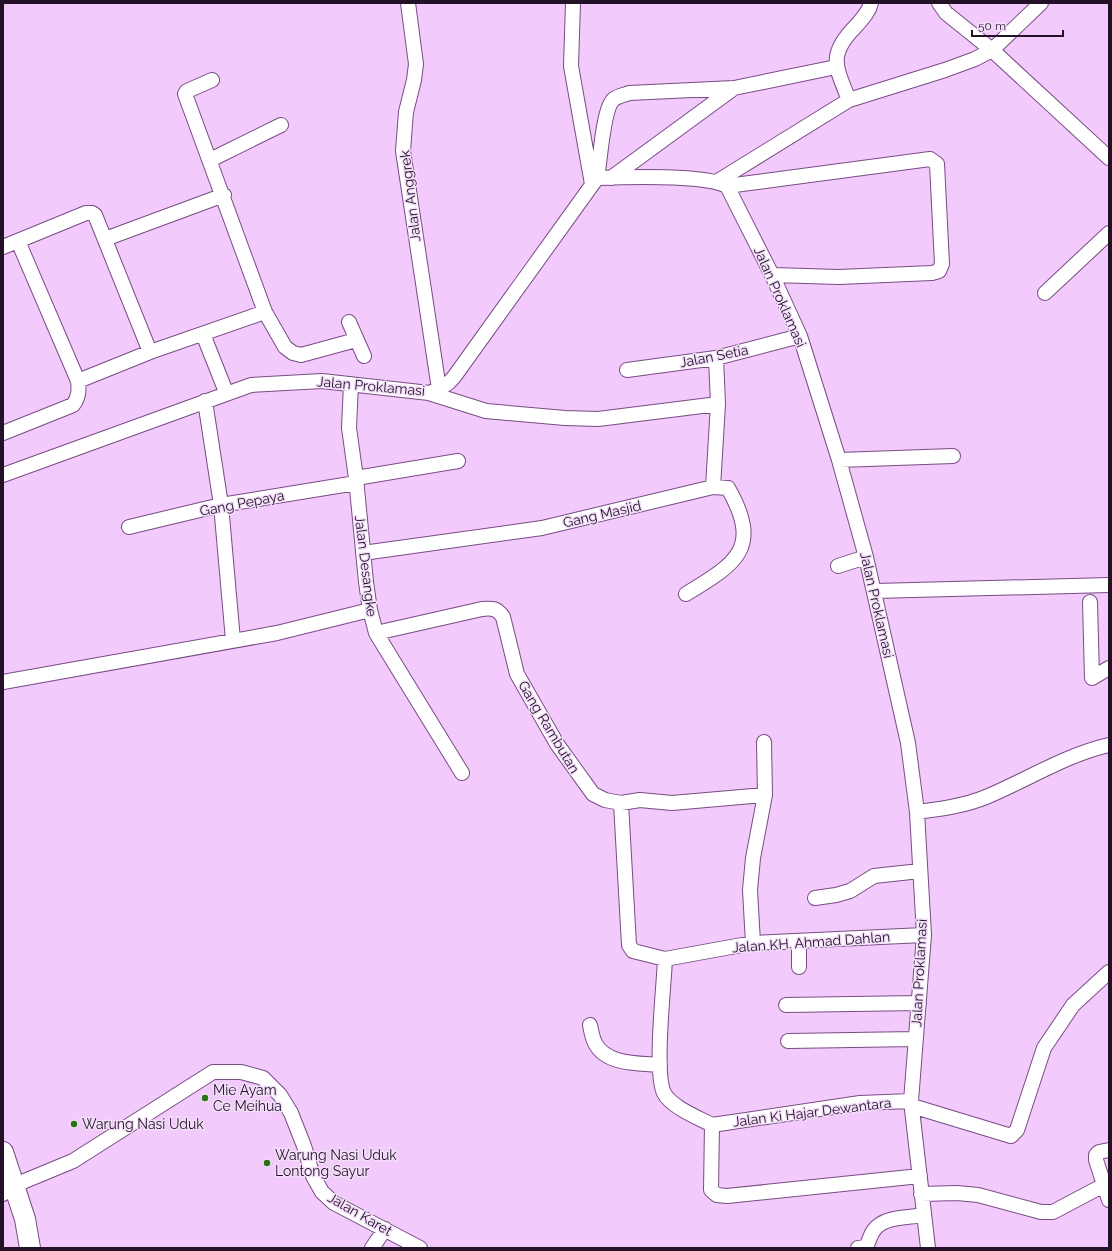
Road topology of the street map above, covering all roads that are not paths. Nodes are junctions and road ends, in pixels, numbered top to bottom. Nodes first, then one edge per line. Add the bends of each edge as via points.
1 (408, 3) edge
2 (573, 3) edge
3 (871, 3) edge
4 (939, 3) edge
5 (1041, 3) edge
6 (992, 50) junction
7 (836, 68) junction
8 (212, 80) dead end
9 (734, 88) junction
10 (849, 100) junction
11 (281, 125) dead end
12 (1109, 158) edge
13 (210, 160) junction
14 (600, 180) junction
15 (722, 183) junction
16 (224, 195) junction
17 (1109, 233) edge
18 (105, 239) junction
19 (18, 241) junction
20 (3, 247) edge
21 (772, 275) junction
22 (1045, 293) dead end
23 (265, 312) junction
24 (349, 322) dead end
25 (203, 334) junction
26 (800, 336) junction
27 (356, 340) junction
28 (150, 352) junction
29 (364, 356) dead end
30 (716, 358) junction
31 (627, 370) dead end
32 (78, 380) junction
33 (351, 384) junction
34 (434, 391) junction
35 (226, 392) junction
36 (205, 402) junction
37 (718, 404) junction
38 (3, 434) edge
39 (953, 456) dead end
40 (840, 460) junction
41 (458, 461) dead end
42 (3, 475) edge
43 (356, 480) junction
44 (713, 487) junction
45 (221, 505) junction
46 (129, 527) dead end
47 (363, 553) junction
48 (866, 557) junction
49 (838, 566) dead end
50 (1080, 584) junction
51 (1109, 585) edge
52 (875, 591) junction
53 (1109, 591) edge
54 (686, 594) dead end
55 (1090, 602) junction
56 (370, 610) junction
57 (376, 633) junction
58 (233, 640) junction
59 (1109, 668) edge
60 (3, 682) edge
61 (764, 742) dead end
62 (1109, 745) edge
63 (462, 773) dead end
64 (765, 795) junction
65 (621, 803) junction
66 (917, 812) junction
67 (920, 871) junction
68 (815, 898) dead end
69 (924, 935) junction
70 (799, 941) junction
71 (753, 943) junction
72 (665, 959) junction
73 (799, 967) dead end
74 (1109, 972) edge
75 (919, 1003) junction
76 (786, 1005) dead end
77 (590, 1025) dead end
78 (916, 1039) junction
79 (788, 1040) dead end
80 (660, 1066) junction
81 (912, 1103) junction
82 (712, 1125) junction
83 (1109, 1150) edge
84 (3, 1152) edge
85 (920, 1176) junction
86 (1104, 1185) junction
87 (9, 1189) edge
88 (921, 1194) junction
89 (1109, 1200) edge
90 (924, 1215) junction
91 (385, 1229) junction
92 (30, 1248) edge
93 (372, 1248) edge
94 (420, 1248) edge
95 (863, 1248) edge
96 (928, 1248) edge

1 - 34 street, Jalan Anggrek via 416,64 406,112 403,151
2 - 14 street via 570,66
3 - 7 street via 867,13 848,33 841,45 836,58
4 - 6 street via 946,13
5 - 6 street
6 - 10 street via 945,70
6 - 12 street
7 - 9 street
7 - 10 street
8 - 13 street via 186,94
9 - 14 street
9 - 14 street via 629,93 614,99 605,118
10 - 15 street
11 - 13 street
13 - 16 street
14 - 15 street via 661,178
14 - 34 street, Jalan Proklamasi via 454,377 448,384
15 - 21 street, Jalan Proklamasi
15 - 21 street via 930,159 937,164 942,264 939,271 838,277
16 - 18 street
16 - 23 street
17 - 22 street
18 - 19 street via 96,215 86,213
18 - 28 street
19 - 20 street
19 - 32 street
21 - 26 street, Jalan Proklamasi
23 - 25 street
23 - 27 street via 286,347 293,353 305,354
24 - 27 street
25 - 28 street
25 - 35 street
26 - 30 street, Jalan Setia
26 - 40 street, Jalan Proklamasi
27 - 29 street
28 - 32 street
30 - 31 street, Jalan Setia
30 - 37 street
32 - 38 street via 78,399 73,405
33 - 34 street, Jalan Proklamasi
33 - 35 street, Jalan Proklamasi via 322,381 251,385
33 - 43 street, Jalan Desangke via 348,428
34 - 37 street via 486,411 565,418 598,419
35 - 36 street, Jalan Proklamasi
36 - 42 street, Jalan Proklamasi
36 - 45 street
37 - 44 street
39 - 40 street
40 - 48 street, Jalan Proklamasi
41 - 43 street, Gang Pepaya
43 - 45 street, Gang Pepaya
43 - 47 street, Jalan Desangke
44 - 47 street, Gang Masjid via 542,528
44 - 54 street via 728,488 745,533 743,547 724,571
45 - 46 street, Gang Pepaya
45 - 58 street
47 - 56 street, Jalan Desangke
48 - 49 street
48 - 52 street, Jalan Proklamasi
50 - 51 street
50 - 52 street
50 - 55 street
52 - 66 street, Jalan Proklamasi via 908,743
53 - 55 street
55 - 59 street via 1092,678
56 - 57 street, Jalan Desangke
56 - 58 street via 276,633
57 - 63 street, Jalan Desangke
57 - 65 street, Gang Rambutan via 482,609 493,608 499,611 503,616 517,674 557,744 593,794 605,800
58 - 60 street
61 - 64 street
62 - 66 street via 1067,759 985,798 954,807
64 - 65 street, Gang Rambutan via 672,803 640,800
64 - 71 street via 753,858 750,890
65 - 72 street via 629,945 633,951
66 - 67 street, Jalan Proklamasi
67 - 68 street via 874,876 850,891
67 - 69 street, Jalan Proklamasi
69 - 70 street, Jalan KH. Ahmad Dahlan
69 - 75 street, Jalan Proklamasi
70 - 71 street, Jalan KH. Ahmad Dahlan
70 - 73 street
71 - 72 street, Jalan KH. Ahmad Dahlan
72 - 80 street
74 - 81 street, Jalan Ki Hajar Dewantara via 1073,1005 1044,1048 1017,1130 1010,1136
75 - 76 street
75 - 78 street, Jalan Proklamasi
77 - 80 street via 595,1043 602,1053 612,1059
78 - 79 street
78 - 81 street, Jalan Proklamasi
80 - 82 street via 664,1093 671,1103
81 - 82 street, Jalan Ki Hajar Dewantara via 860,1103
81 - 85 street, Jalan Proklamasi
82 - 85 street via 711,1190 717,1195
83 - 86 street via 1096,1155
84 - 87 highway
85 - 88 street, Jalan Proklamasi
86 - 88 street via 1053,1212 1041,1212 978,1195
86 - 89 street
87 - 91 street, Jalan Karet via 73,1161 213,1072 240,1072 263,1078 280,1095 291,1113 313,1176 322,1192 334,1203
87 - 92 highway via 25,1219
88 - 90 street, Jalan Proklamasi
90 - 95 street via 880,1224
90 - 96 street, Jalan Proklamasi
91 - 93 street
91 - 94 street, Jalan Karet

